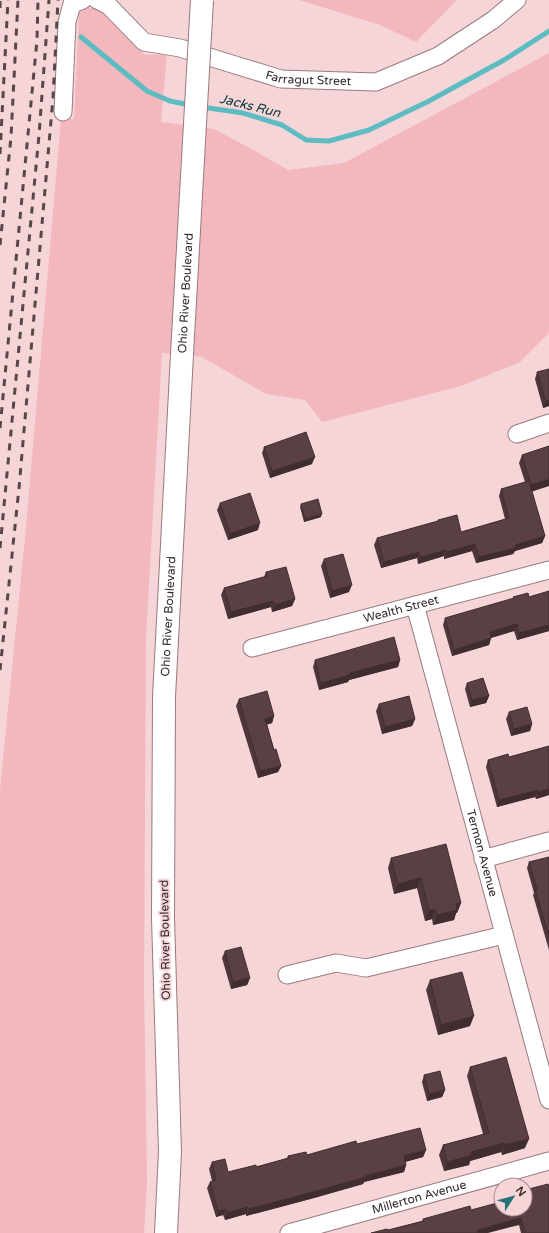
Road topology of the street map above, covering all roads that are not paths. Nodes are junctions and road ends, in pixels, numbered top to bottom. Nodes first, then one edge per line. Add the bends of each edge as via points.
1 (83, 0) edge
2 (97, 0) edge
3 (202, 0) edge
4 (517, 0) edge
5 (63, 112) dead end
6 (549, 423) edge
7 (517, 434) dead end
8 (549, 570) edge
9 (415, 605) junction
10 (252, 648) dead end
11 (549, 841) edge
12 (483, 859) junction
13 (504, 935) junction
14 (287, 975) dead end
15 (549, 1100) edge
16 (549, 1161) edge
17 (166, 1233) edge
18 (289, 1233) edge

1 - 5 street via 72,4 67,22
2 - 4 street, Farragut Street via 109,6 144,42 180,48 281,79 376,82 438,56 493,20
3 - 17 highway, Ohio River Boulevard, bridge via 164,697 163,918 170,1152
6 - 7 street
8 - 9 street, Wealth Street
9 - 10 street, Wealth Street
9 - 12 street, Termon Avenue
11 - 12 street
12 - 13 street, Termon Avenue
13 - 14 street via 366,968 336,964
13 - 15 street, Termon Avenue
16 - 18 street, Millerton Avenue

